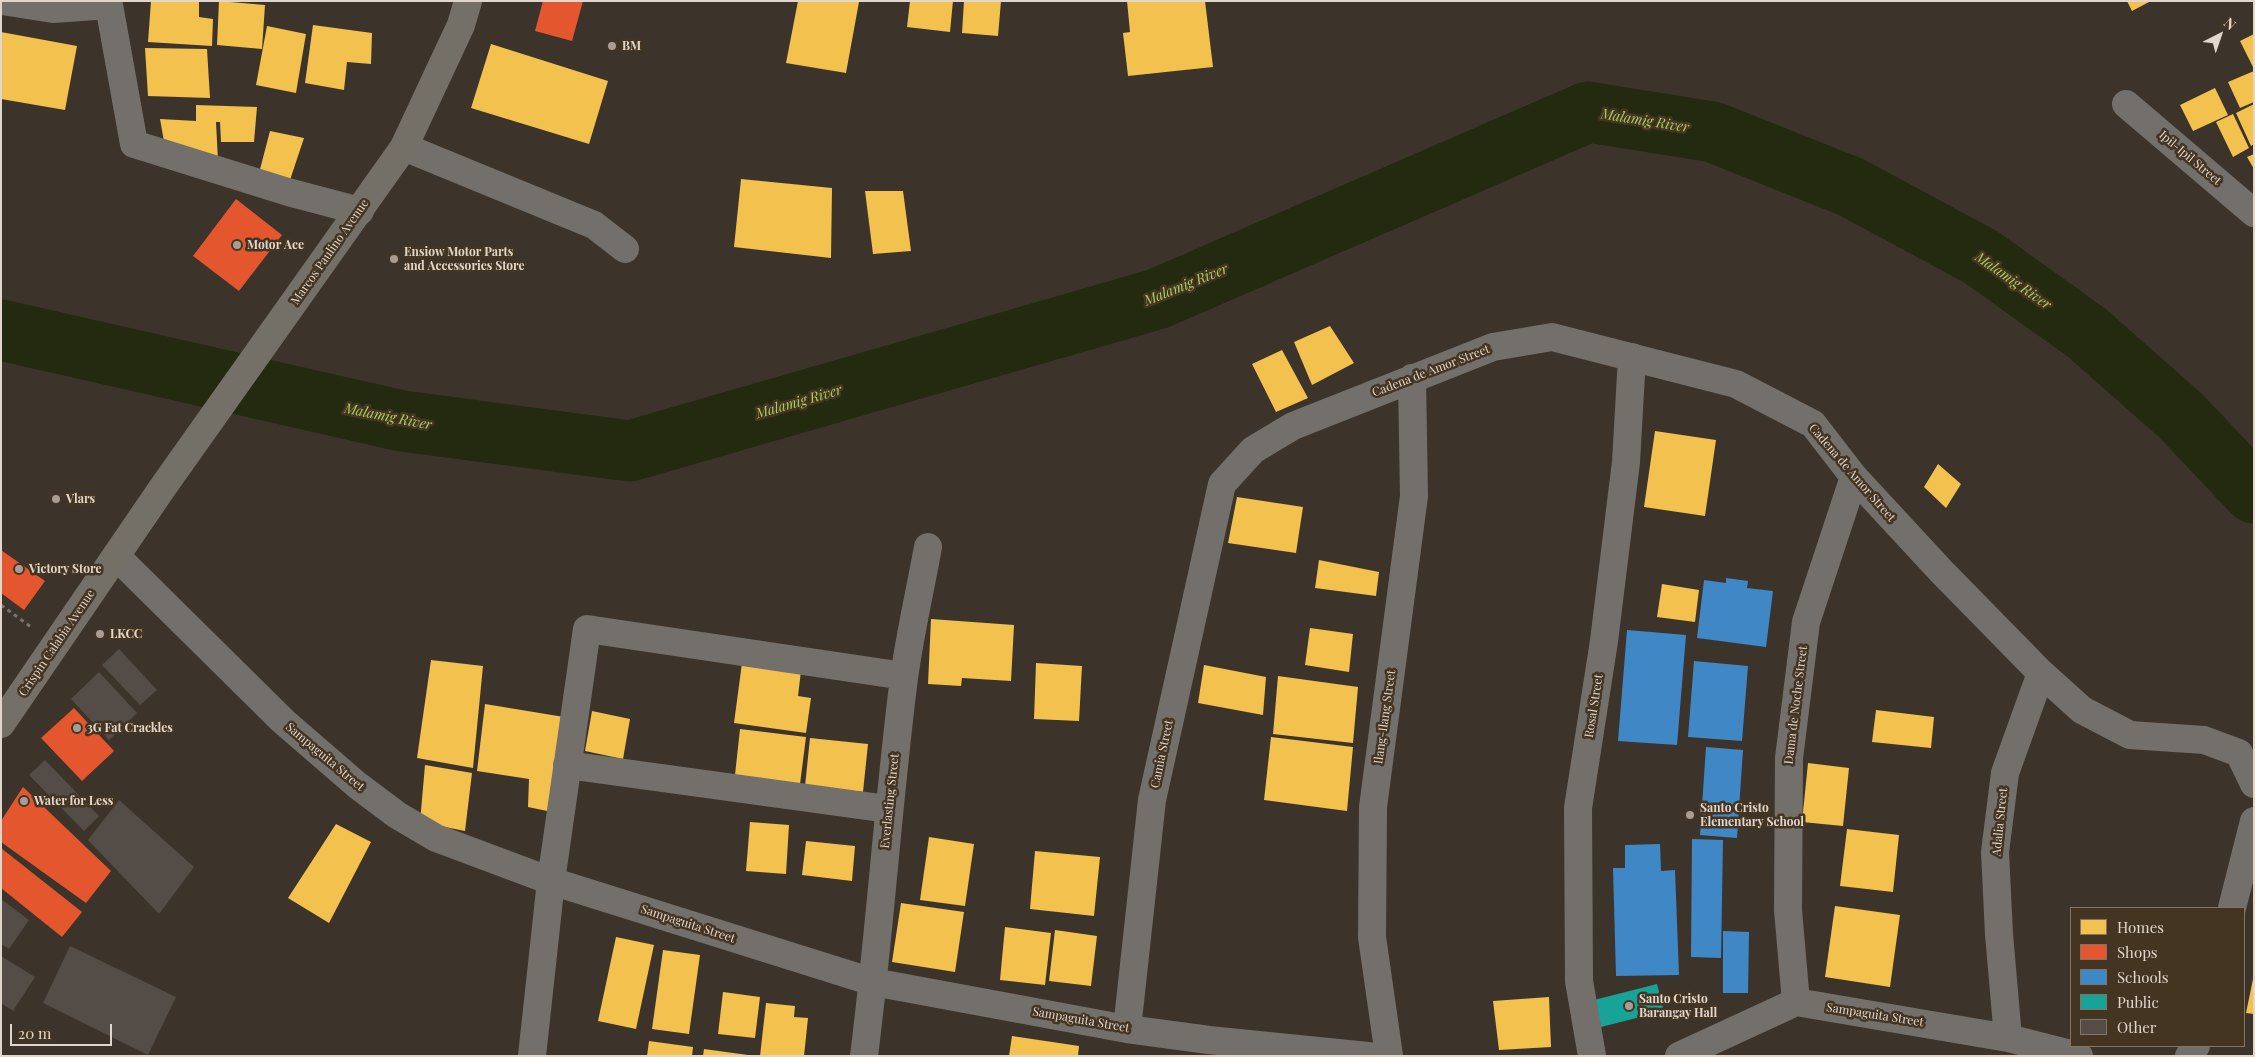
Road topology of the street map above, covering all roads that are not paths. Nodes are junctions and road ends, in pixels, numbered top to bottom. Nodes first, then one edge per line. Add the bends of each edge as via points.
1 (2, 1) edge
2 (468, 1) edge
3 (109, 3) edge
4 (2126, 104) dead end
5 (404, 147) junction
6 (360, 211) junction
7 (2254, 212) edge
8 (625, 248) dead end
9 (1632, 357) junction
10 (1412, 378) junction
11 (1854, 477) junction
12 (1222, 484) joint
13 (163, 487) joint
14 (928, 548) dead end
15 (116, 556) junction
16 (2041, 673) junction
17 (904, 676) junction
18 (1, 724) edge
19 (567, 765) junction
20 (2254, 784) edge
21 (888, 809) junction
22 (2254, 821) edge
23 (551, 881) junction
24 (2232, 907) edge
25 (873, 982) junction
26 (1796, 1002) junction
27 (1127, 1029) junction
28 (2008, 1038) junction
29 (1208, 1048) edge
30 (532, 1056) edge
31 (864, 1056) edge
32 (1368, 1056) edge
33 (1389, 1056) edge
34 (1592, 1056) edge
35 (1679, 1056) edge
36 (2079, 1056) edge

1 - 3 street via 53,9
2 - 5 main road, Marcos Paulino Avenue via 462,25
3 - 6 street via 134,144
4 - 7 street, Ipil-Ipil Street
5 - 6 main road, Marcos Paulino Avenue
5 - 8 street via 594,225
6 - 13 main road, Marcos Paulino Avenue
9 - 10 street, Cadena de Amor Street via 1552,337 1493,346
9 - 11 street, Cadena de Amor Street via 1736,384 1813,424
9 - 34 street, Rosal Street via 1625,471 1604,641 1578,808 1579,981
10 - 12 street, Cadena de Amor Street via 1293,426 1253,450
10 - 33 street, Ilang-Ilang Street via 1414,496 1373,807 1372,937
11 - 16 street, Cadena de Amor Street via 1940,572
11 - 26 street, Dama de Noche Street via 1806,622 1789,758 1788,910
12 - 27 street, Camia Street via 1152,800
13 - 15 main road, Crispin Calabia Avenue
14 - 17 street, Everlasting Street
15 - 18 main road, Crispin Calabia Avenue
15 - 23 street, Sampaguita Street via 283,721 397,815 436,838
16 - 20 street, Cadena de Amor Street via 2082,710 2130,735 2204,740 2239,753
16 - 28 street, Adalia Street via 2005,773 1995,852
17 - 19 street via 587,629
17 - 21 street, Everlasting Street
19 - 21 street
19 - 23 street
21 - 25 street, Everlasting Street
22 - 24 street
23 - 25 street, Sampaguita Street
23 - 30 street
25 - 27 street, Sampaguita Street
25 - 31 street, Everlasting Street
26 - 28 street, Sampaguita Street
26 - 35 street
27 - 29 street, Sampaguita Street
28 - 36 street, Sampaguita Street
29 - 32 street, Sampaguita Street

